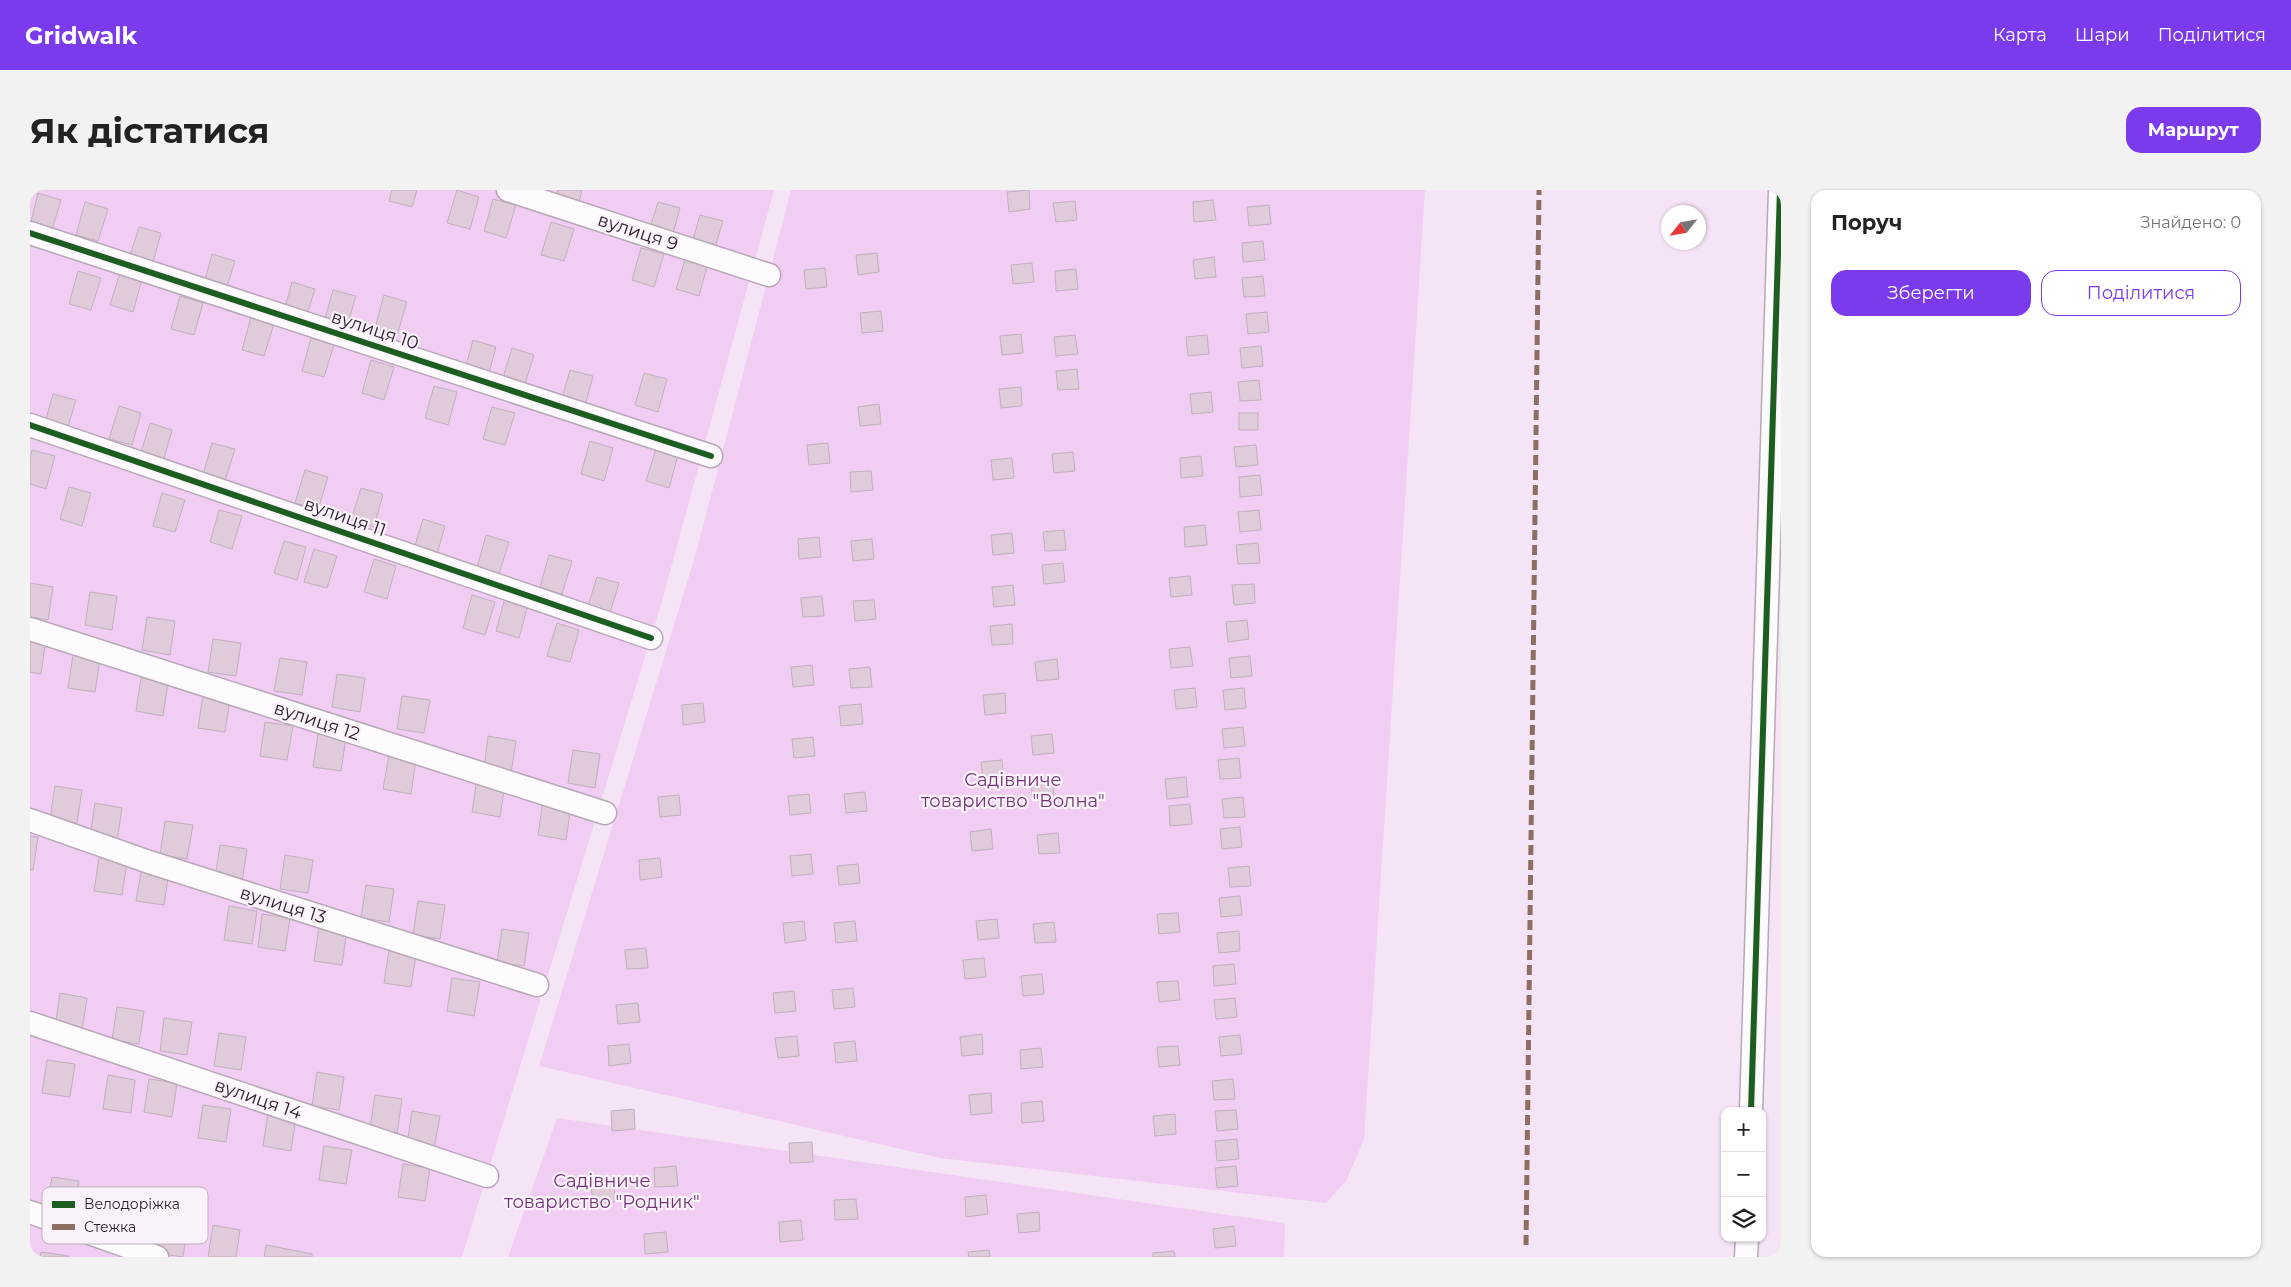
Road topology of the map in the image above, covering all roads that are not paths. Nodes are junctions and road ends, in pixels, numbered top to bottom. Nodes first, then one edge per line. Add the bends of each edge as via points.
1 (508, 190) edge
2 (1780, 190) edge
3 (30, 233) edge
4 (768, 275) dead end
5 (30, 425) edge
6 (711, 456) dead end
7 (30, 629) edge
8 (651, 638) dead end
9 (605, 813) dead end
10 (30, 820) edge
11 (537, 985) dead end
12 (30, 1023) edge
13 (1751, 1107) edge
14 (487, 1176) dead end
15 (30, 1212) edge
16 (42, 1216) edge
17 (1747, 1242) edge
18 (120, 1244) edge
19 (157, 1257) edge
20 (1746, 1257) edge

1 - 4 street, вулиця 9
2 - 13 street
3 - 6 street, вулиця 10
5 - 8 street, вулиця 11
7 - 9 street, вулиця 12
10 - 11 street, вулиця 13 via 149,862
12 - 14 street, вулиця 14
15 - 16 street
17 - 20 street
18 - 19 street

